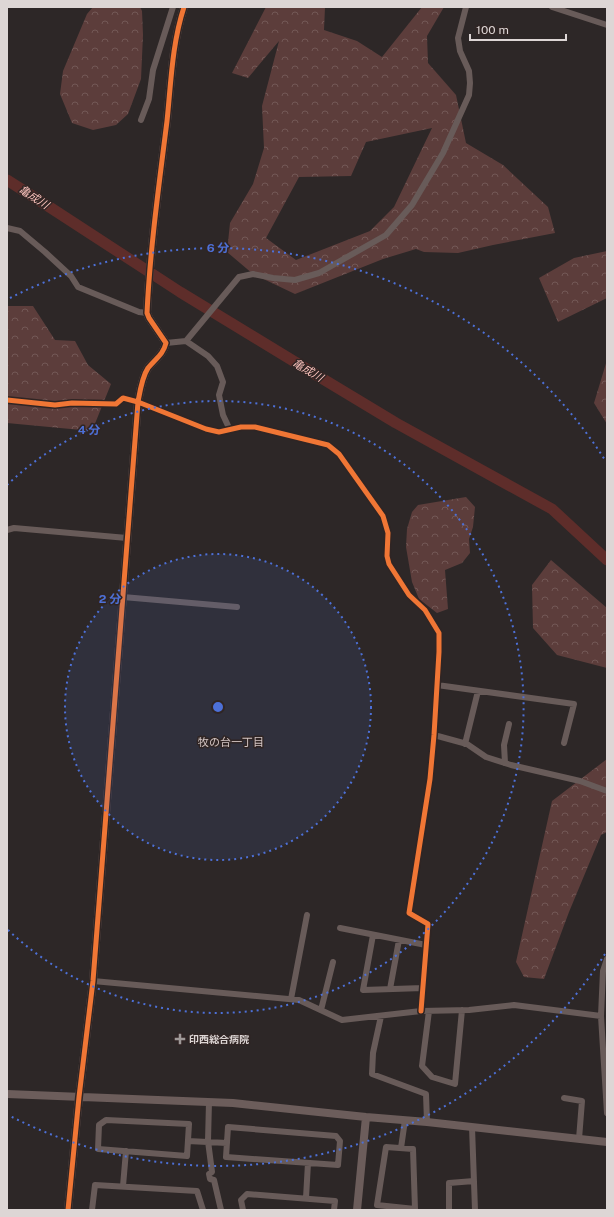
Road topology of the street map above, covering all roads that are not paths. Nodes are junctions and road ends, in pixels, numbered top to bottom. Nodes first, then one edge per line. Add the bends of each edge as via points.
1 (173, 7) edge
2 (184, 7) edge
3 (466, 7) edge
4 (552, 7) edge
5 (607, 25) edge
6 (141, 120) dead end
7 (7, 228) edge
8 (147, 313) junction
9 (186, 341) junction
10 (166, 342) junction
11 (7, 400) edge
12 (138, 402) junction
13 (230, 430) junction
14 (7, 530) edge
15 (127, 538) junction
16 (123, 597) junction
17 (236, 607) dead end
18 (437, 685) junction
19 (478, 691) junction
20 (509, 724) dead end
21 (434, 735) junction
22 (564, 743) dead end
23 (465, 744) junction
24 (505, 763) junction
25 (607, 791) edge
26 (307, 915) dead end
27 (340, 928) dead end
28 (373, 934) junction
29 (399, 940) junction
30 (426, 945) junction
31 (607, 959) edge
32 (333, 962) dead end
33 (93, 981) junction
34 (423, 988) junction
35 (390, 989) junction
36 (291, 999) junction
37 (321, 1010) junction
38 (462, 1010) junction
39 (421, 1011) junction
40 (428, 1011) junction
41 (381, 1016) junction
42 (601, 1016) junction
43 (7, 1094) edge
44 (79, 1097) junction
45 (564, 1098) dead end
46 (209, 1102) junction
47 (607, 1113) edge
48 (366, 1117) junction
49 (405, 1120) junction
50 (427, 1122) junction
51 (472, 1127) junction
52 (579, 1139) junction
53 (188, 1140) junction
54 (208, 1142) junction
55 (607, 1142) edge
56 (227, 1143) junction
57 (401, 1148) junction
58 (126, 1151) junction
59 (308, 1163) junction
60 (474, 1181) junction
61 (123, 1186) junction
62 (306, 1198) junction
63 (416, 1209) edge
64 (68, 1210) edge
65 (92, 1210) edge
66 (203, 1210) edge
67 (221, 1210) edge
68 (243, 1210) edge
69 (334, 1210) edge
70 (357, 1210) edge
71 (449, 1210) edge
72 (475, 1210) edge

1 - 6 street via 153,70
2 - 8 street via 174,49
3 - 9 street via 458,38 460,51 469,71 469,95 443,153 412,205 386,235 318,273 295,280 253,274 239,277
4 - 5 street
7 - 8 street via 20,232 45,252 71,276 78,287
8 - 10 street
9 - 10 street
9 - 13 street via 208,356 217,366 223,382 219,395 223,415
10 - 12 street via 164,351 147,370
11 - 12 street via 55,405 116,404 123,398
12 - 13 street via 206,430
12 - 15 street
13 - 18 street via 255,427 328,445 339,454 383,516 388,533 389,564 409,595 426,610 439,633
14 - 15 street via 14,528
15 - 16 street
16 - 17 street
16 - 33 street
18 - 19 street
18 - 21 street
19 - 22 street via 574,704
19 - 23 street
20 - 24 street via 504,745
21 - 23 street
21 - 30 street via 430,779 409,913 428,924
23 - 24 street via 486,757
24 - 25 street via 580,781
26 - 36 street
27 - 28 street
28 - 29 street
28 - 35 street via 364,990
29 - 30 street
29 - 35 street
30 - 34 street
31 - 42 street via 603,971
32 - 37 street
33 - 36 street
33 - 44 street
34 - 35 street
34 - 39 street
36 - 37 street
37 - 41 street via 342,1020
38 - 40 street
38 - 40 street via 455,1084 432,1077 422,1066
38 - 42 street via 514,1005
39 - 40 street
39 - 41 street
41 - 50 street via 373,1053 372,1074 426,1094
42 - 47 street
43 - 44 street
44 - 46 street
44 - 64 street
45 - 52 street via 582,1101
46 - 48 street
46 - 54 street
48 - 49 street
48 - 70 street
49 - 50 street
49 - 57 street
50 - 51 street
51 - 52 street
51 - 60 street
52 - 55 street
53 - 54 street
53 - 58 street via 187,1156
53 - 58 street via 189,1124 106,1120 100,1125 98,1149
54 - 56 street
54 - 67 street via 212,1172 217,1175 214,1180
56 - 59 street via 226,1157
56 - 59 street via 228,1127 336,1136 340,1142 338,1166
57 - 63 street via 413,1149
57 - 63 street via 386,1147 377,1205
58 - 61 street
59 - 62 street
60 - 71 street via 449,1183
60 - 72 street
61 - 65 street via 95,1185
61 - 66 street via 197,1191
62 - 68 street via 247,1194 241,1200
62 - 69 street via 335,1201

